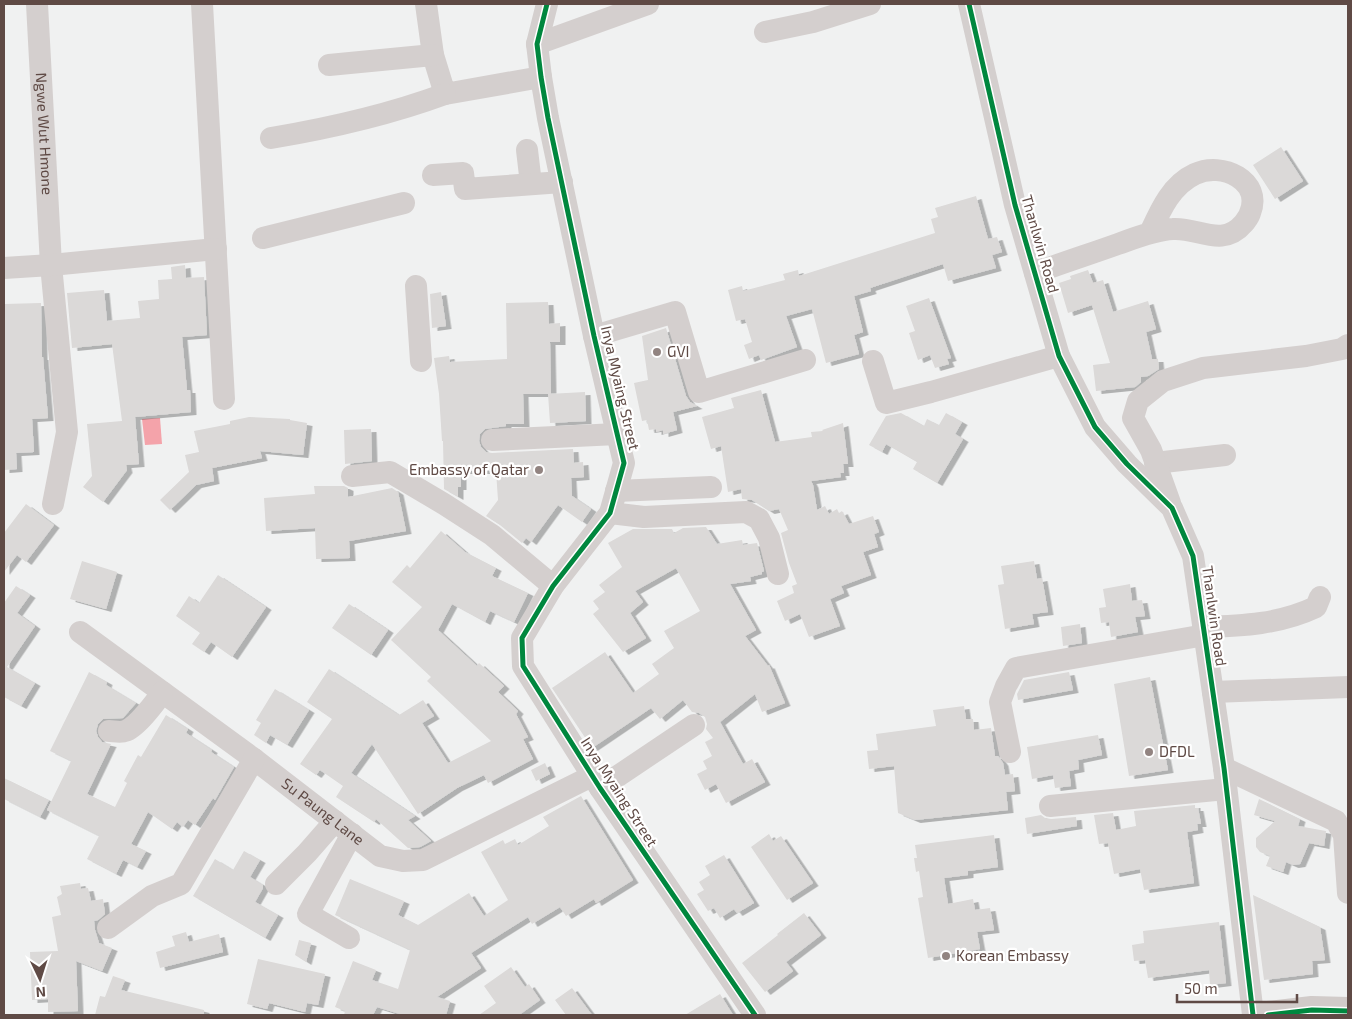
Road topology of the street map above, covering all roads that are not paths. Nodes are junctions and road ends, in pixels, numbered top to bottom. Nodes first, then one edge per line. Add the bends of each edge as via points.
1 (38, 4) edge
2 (202, 4) edge
3 (426, 4) edge
4 (548, 4) edge
5 (648, 4) edge
6 (870, 4) edge
7 (969, 4) edge
8 (765, 32) dead end
9 (537, 44) junction
10 (433, 56) junction
11 (329, 65) dead end
12 (540, 77) junction
13 (445, 94) junction
14 (271, 138) dead end
15 (527, 150) dead end
16 (433, 175) dead end
17 (562, 182) junction
18 (531, 184) junction
19 (404, 202) dead end
20 (1150, 233) dead end
21 (263, 238) dead end
22 (216, 248) junction
23 (50, 265) junction
24 (4, 268) edge
25 (1035, 273) junction
26 (416, 286) dead end
27 (594, 336) junction
28 (1348, 345) edge
29 (1059, 356) junction
30 (805, 360) dead end
31 (421, 361) dead end
32 (873, 361) dead end
33 (224, 399) dead end
34 (617, 434) junction
35 (492, 440) dead end
36 (1226, 455) dead end
37 (1156, 463) junction
38 (352, 476) dead end
39 (711, 487) dead end
40 (616, 491) junction
41 (53, 504) dead end
42 (1172, 508) junction
43 (610, 514) junction
44 (778, 574) dead end
45 (553, 586) junction
46 (1320, 598) dead end
47 (1204, 631) junction
48 (80, 632) dead end
49 (1348, 687) edge
50 (162, 692) junction
51 (1213, 692) junction
52 (694, 725) dead end
53 (109, 731) dead end
54 (1010, 752) dead end
55 (254, 759) junction
56 (1225, 778) junction
57 (596, 782) junction
58 (1050, 806) dead end
59 (344, 827) junction
60 (276, 884) dead end
61 (1348, 893) edge
62 (108, 928) dead end
63 (349, 938) dead end
64 (1348, 1011) edge
65 (754, 1015) edge
66 (1253, 1015) edge
67 (1268, 1015) edge

1 - 23 street, Ngwe Wut Hmone
2 - 22 street
3 - 10 street
4 - 9 street, Inya Myaing Street
5 - 9 street
6 - 8 street via 813,22
7 - 25 street, Thanlwin Road via 1015,205
9 - 12 street, Inya Myaing Street
10 - 11 street
10 - 13 street
12 - 13 street
12 - 17 street, Inya Myaing Street
13 - 14 street via 378,117
15 - 18 street
16 - 18 street via 463,173 465,189
17 - 18 street
17 - 27 street, Inya Myaing Street
19 - 21 street
20 - 25 street
22 - 23 street
22 - 33 street
23 - 24 street
23 - 41 street, Ngwe Wut Hmone via 67,432
25 - 29 street, Thanlwin Road
26 - 31 street
27 - 30 street via 675,312 699,392
27 - 34 street, Inya Myaing Street
28 - 37 street via 1306,356 1203,368 1163,382 1138,401 1134,418
29 - 32 street via 886,403
29 - 42 street, Thanlwin Road via 1095,427
34 - 35 street
34 - 40 street, Inya Myaing Street via 624,463
36 - 37 street
37 - 42 street
38 - 45 street via 390,472 492,535
39 - 40 street
40 - 43 street, Inya Myaing Street
42 - 47 street, Thanlwin Road via 1193,556
43 - 44 street via 644,517 746,512 759,519 769,538
43 - 45 street, Inya Myaing Street
45 - 57 street, Inya Myaing Street via 522,638 523,666
46 - 47 street via 1316,606 1299,615
47 - 51 street, Thanlwin Road
47 - 54 street via 1016,668 1000,702
48 - 50 street, Su Paung Lane
49 - 51 street
50 - 53 street via 132,727 125,732
50 - 55 street, Su Paung Lane
51 - 56 street, Thanlwin Road
52 - 57 street, Su Paung Lane
55 - 59 street, Su Paung Lane
55 - 62 street via 182,884 152,896
56 - 58 street
56 - 61 street via 1336,820 1344,835
56 - 66 street, Thanlwin Road
57 - 59 street, Su Paung Lane via 423,860 380,856
57 - 65 street, Inya Myaing Street
59 - 60 street via 307,853
59 - 63 street via 308,914
64 - 67 main road via 1312,1010

